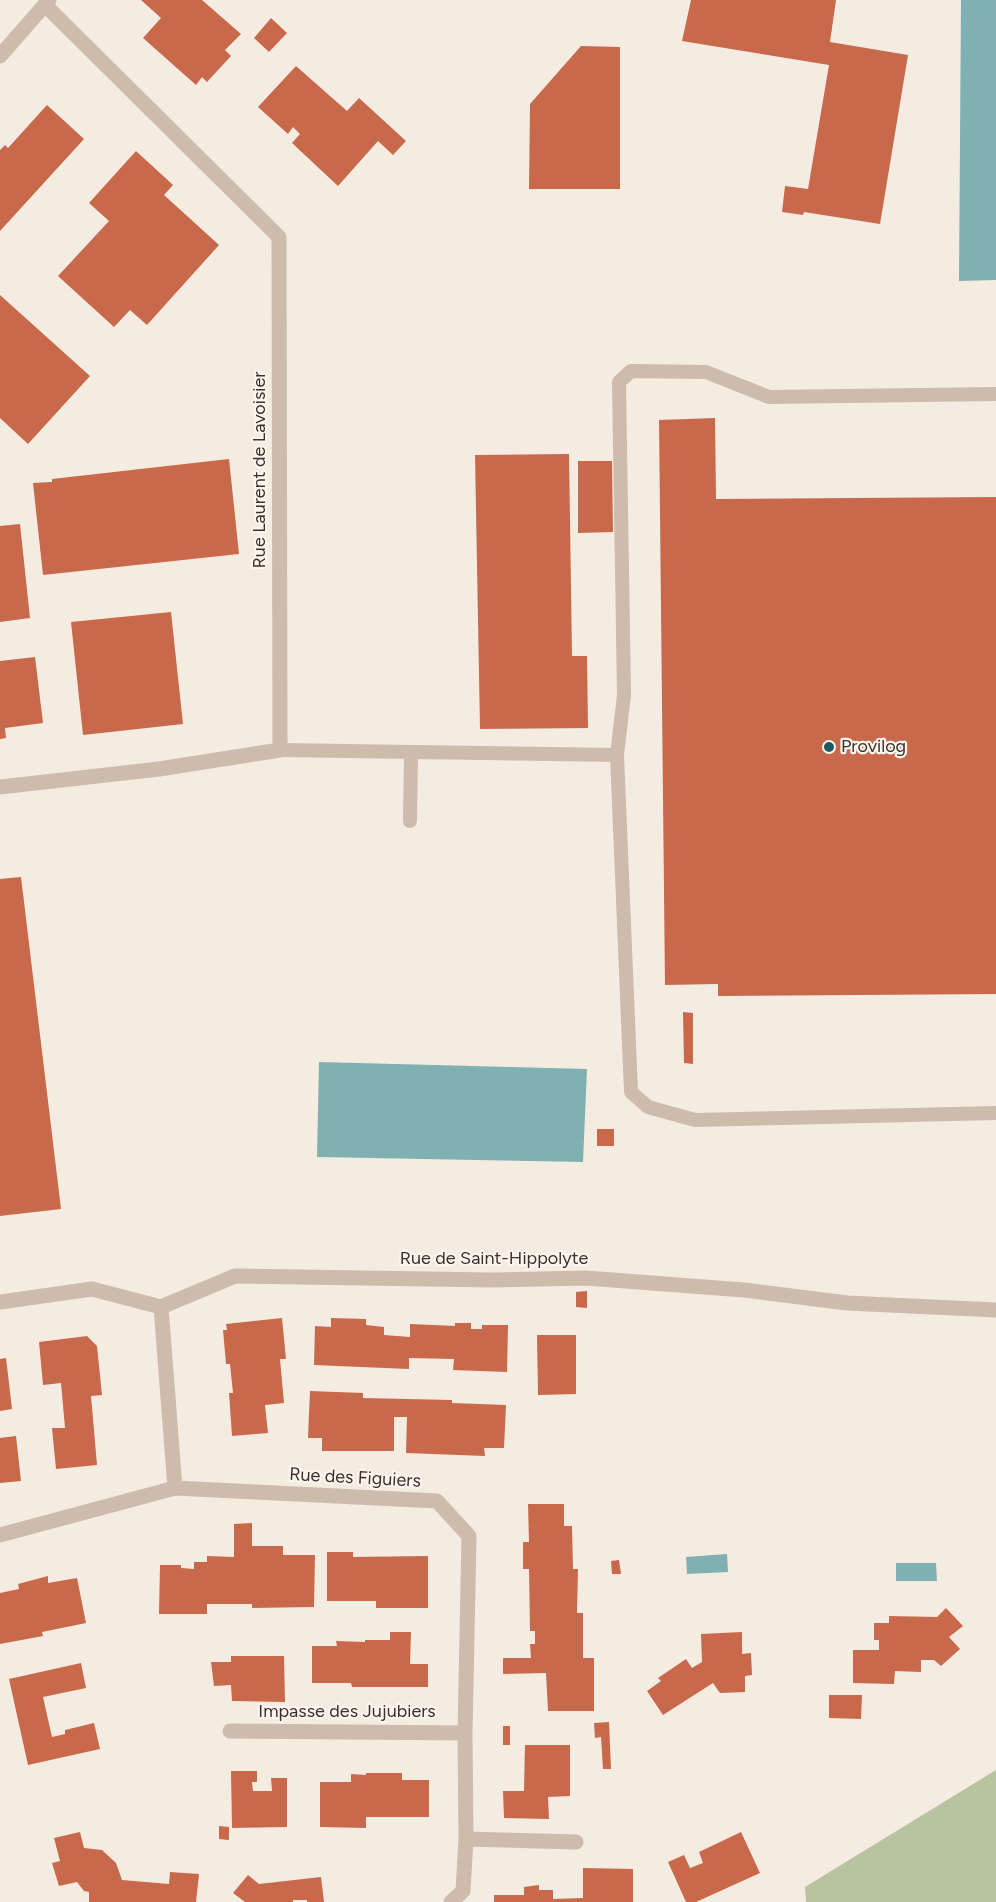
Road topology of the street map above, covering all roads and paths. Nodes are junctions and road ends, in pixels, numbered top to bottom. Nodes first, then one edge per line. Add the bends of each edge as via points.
1 (47, 3) edge
2 (0, 56) edge
3 (996, 394) edge
4 (280, 750) junction
5 (411, 752) junction
6 (617, 755) junction
7 (0, 787) edge
8 (410, 821) dead end
9 (996, 1113) edge
10 (0, 1302) edge
11 (161, 1307) junction
12 (996, 1310) edge
13 (175, 1488) junction
14 (0, 1535) edge
15 (230, 1731) dead end
16 (465, 1733) junction
17 (466, 1839) junction
18 (576, 1842) dead end
19 (451, 1902) edge

1 - 2 street
1 - 4 street, Rue Laurent de Lavoisier via 279,237
3 - 6 lane via 769,397 706,372 631,371 625,376 620,382 624,695
4 - 5 lane
4 - 7 street
5 - 6 lane
5 - 8 lane
6 - 9 lane via 630,1092 648,1107 695,1120
10 - 11 street via 92,1289
11 - 12 street, Rue de Saint-Hippolyte via 236,1276 586,1278 744,1290 847,1303
11 - 13 street
13 - 14 street, Rue des Figuiers
13 - 16 street, Rue des Figuiers via 437,1501 469,1536
15 - 16 street, Impasse des Jujubiers
16 - 17 street, Rue des Figuiers
17 - 18 street
17 - 19 street, Rue des Figuiers via 463,1891

